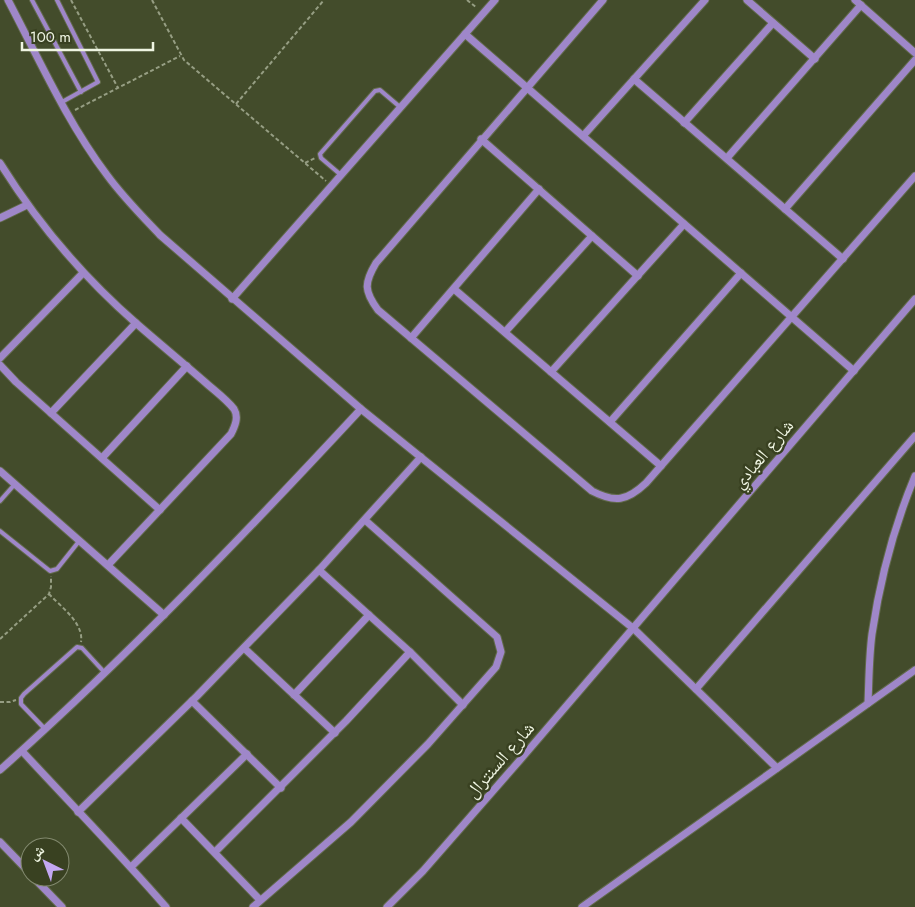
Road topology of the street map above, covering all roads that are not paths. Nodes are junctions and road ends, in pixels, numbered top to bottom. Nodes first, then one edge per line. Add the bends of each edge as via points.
1 (8, 0) edge
2 (32, 0) edge
3 (57, 0) edge
4 (494, 0) edge
5 (602, 0) edge
6 (705, 0) edge
7 (747, 0) edge
8 (858, 2) edge
9 (773, 23) junction
10 (465, 34) junction
11 (915, 53) edge
12 (814, 59) junction
13 (915, 60) edge
14 (634, 79) junction
15 (527, 87) junction
16 (81, 92) junction
17 (62, 102) junction
18 (400, 107) junction
19 (684, 123) junction
20 (583, 136) junction
21 (481, 140) junction
22 (727, 158) junction
23 (0, 162) edge
24 (341, 175) junction
25 (915, 176) edge
26 (539, 189) junction
27 (27, 205) junction
28 (785, 209) junction
29 (0, 218) edge
30 (684, 224) junction
31 (592, 236) junction
32 (843, 259) junction
33 (83, 273) junction
34 (741, 273) junction
35 (638, 276) junction
36 (454, 288) junction
37 (232, 299) junction
38 (915, 299) edge
39 (792, 318) junction
40 (136, 323) junction
41 (504, 332) junction
42 (411, 338) junction
43 (0, 358) edge
44 (0, 365) edge
45 (187, 366) junction
46 (854, 371) junction
47 (551, 372) junction
48 (361, 409) junction
49 (51, 412) junction
50 (610, 422) junction
51 (915, 436) edge
52 (421, 457) junction
53 (102, 458) junction
54 (661, 466) junction
55 (0, 471) edge
56 (915, 476) edge
57 (15, 483) junction
58 (0, 501) edge
59 (160, 510) junction
60 (365, 520) junction
61 (0, 531) edge
62 (80, 540) junction
63 (108, 565) junction
64 (319, 570) junction
65 (369, 615) junction
66 (164, 616) junction
67 (634, 629) junction
68 (244, 648) junction
69 (410, 652) junction
70 (915, 670) edge
71 (104, 673) junction
72 (696, 689) junction
73 (294, 695) junction
74 (192, 701) junction
75 (868, 703) junction
76 (463, 705) junction
77 (45, 730) junction
78 (335, 733) junction
79 (22, 751) junction
80 (246, 754) junction
81 (777, 768) junction
82 (0, 770) edge
83 (281, 788) junction
84 (78, 812) junction
85 (181, 818) junction
86 (0, 842) edge
87 (215, 852) junction
88 (20, 863) edge
89 (131, 867) junction
90 (43, 887) edge
91 (260, 900) junction
92 (62, 907) edge
93 (166, 907) edge
94 (252, 907) edge
95 (387, 907) edge
96 (582, 907) edge

1 - 17 street
2 - 16 lane
3 - 16 lane via 98,79
4 - 10 street
5 - 15 street
6 - 14 street
7 - 9 street
8 - 11 street
8 - 12 street
9 - 12 street
9 - 19 street
10 - 15 street
10 - 18 street
12 - 22 street
13 - 28 street
14 - 19 street
14 - 20 street
15 - 20 street
15 - 21 street
16 - 17 lane
17 - 37 street via 107,175 132,206
18 - 24 street
18 - 24 lane via 378,90 320,156
19 - 22 street
20 - 30 street
21 - 26 street
21 - 42 street via 368,275 366,288 370,300
22 - 28 street
23 - 27 street
24 - 37 street
25 - 32 street
26 - 31 street
26 - 36 street
27 - 29 street
27 - 33 street
28 - 32 street
30 - 34 street
30 - 35 street
31 - 35 street
31 - 41 street
32 - 39 street
33 - 40 street
33 - 43 street
34 - 39 street
34 - 50 street
35 - 47 street
36 - 41 street
36 - 42 street
37 - 48 street
38 - 46 street, شارع العبادي
39 - 46 street
39 - 54 street
40 - 45 street
40 - 49 street
41 - 47 street
42 - 54 street via 592,492 606,498 621,499 635,494
44 - 49 street
45 - 53 street
45 - 59 street via 235,411 236,423 231,434
46 - 67 street, شارع العبادي
47 - 50 street
48 - 52 street
48 - 66 street
49 - 53 street
50 - 54 street
51 - 72 street
52 - 60 street
52 - 67 street
53 - 59 street
55 - 57 street
56 - 75 street via 884,568 872,635
57 - 58 lane
57 - 62 street
59 - 63 street
60 - 64 street
60 - 76 street via 497,637 501,652 496,667
61 - 62 lane via 50,571 57,569
62 - 63 street
63 - 66 street
64 - 65 street
64 - 68 street
65 - 69 street
65 - 73 street
66 - 71 street
67 - 72 street
67 - 95 street, شارع السنترال via 423,871
68 - 73 street
68 - 74 street
69 - 76 street
69 - 78 street
70 - 75 street
71 - 77 street
71 - 77 lane via 79,647 74,648 20,698 21,704
72 - 81 street
73 - 78 street
74 - 80 street
74 - 84 street
75 - 81 street
76 - 91 street via 351,822
77 - 79 street
78 - 83 street
79 - 82 street
79 - 84 street
80 - 83 street
80 - 85 street
81 - 96 street
83 - 87 street
84 - 89 street
85 - 87 street
85 - 89 street
86 - 88 street
87 - 91 street
89 - 93 street
90 - 92 street
91 - 94 street

